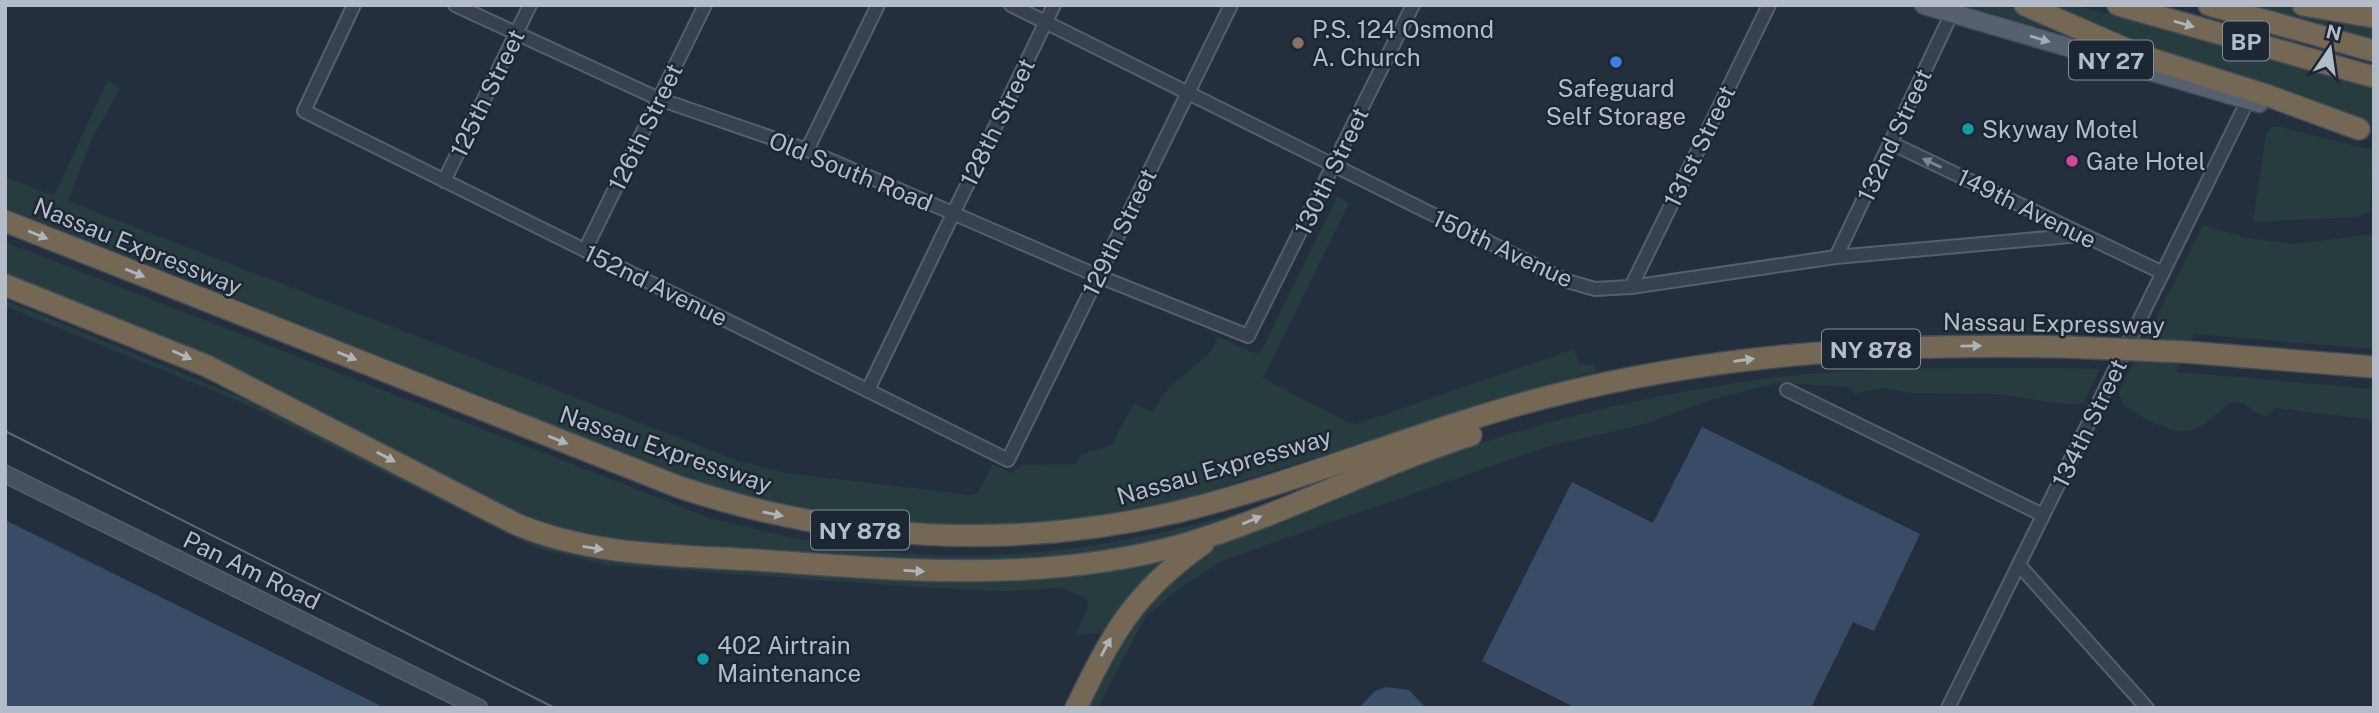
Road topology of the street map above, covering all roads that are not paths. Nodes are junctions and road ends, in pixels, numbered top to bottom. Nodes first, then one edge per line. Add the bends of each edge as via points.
1 (354, 5) edge
2 (455, 5) edge
3 (530, 5) edge
4 (705, 5) edge
5 (878, 5) edge
6 (1011, 5) edge
7 (1054, 5) edge
8 (1231, 5) edge
9 (1413, 5) edge
10 (1769, 5) edge
11 (1924, 5) edge
12 (2025, 5) edge
13 (2118, 5) edge
14 (2209, 5) edge
15 (2302, 5) edge
16 (1952, 13) junction
17 (2374, 18) edge
18 (1046, 22) junction
19 (517, 32) junction
20 (2374, 51) edge
21 (2374, 76) edge
22 (1187, 95) junction
23 (659, 99) junction
24 (2248, 100) junction
25 (2366, 131) edge
26 (1891, 143) junction
27 (807, 150) junction
28 (1334, 167) junction
29 (444, 180) junction
30 (953, 211) junction
31 (5, 221) edge
32 (2081, 235) junction
33 (585, 250) junction
34 (1836, 257) junction
35 (2163, 273) junction
36 (1098, 276) junction
37 (5, 285) edge
38 (1631, 287) junction
39 (1248, 336) joint
40 (2235, 355) junction
41 (2374, 367) edge
42 (1677, 371) junction
43 (2374, 380) edge
44 (868, 390) junction
45 (1787, 390) dead end
46 (1008, 460) joint
47 (5, 474) edge
48 (2043, 515) junction
49 (1220, 532) junction
50 (2019, 565) junction
51 (479, 708) edge
52 (1076, 708) edge
53 (1948, 708) edge
54 (2147, 708) edge

1 - 29 street, 152nd Avenue via 304,110
2 - 19 street, Old South Road
3 - 19 street, 125th Street
4 - 23 street, 126th Street
5 - 27 street
6 - 18 street, 150th Avenue
7 - 18 street, 128th Street
8 - 22 street, 129th Street
9 - 28 street, 130th Street
10 - 38 street, 131st Street
11 - 16 main road, NY 27
12 - 25 highway via 2143,56
13 -> 21 highway, BP
14 - 20 highway, BP
15 - 17 highway
16 -> 24 main road, NY 27
16 - 26 street, 132nd Street
18 - 22 street, 150th Avenue
18 - 30 street, 128th Street
19 - 23 street, Old South Road
19 - 29 street, 125th Street
22 - 28 street, 150th Avenue
22 - 36 street, 129th Street
23 - 27 street, Old South Road
23 - 33 street, 126th Street
24 - 25 main road, NY 27
24 - 35 street, 134th Street
32 -> 26 street, 149th Avenue
26 - 34 street, 132nd Street
27 - 30 street, Old South Road
28 - 38 street, 150th Avenue via 1567,281 1595,289
28 - 39 street, 130th Street
29 - 33 street, 152nd Avenue
30 - 36 street, Old South Road
30 - 44 street, 128th Street
31 -> 42 highway, Nassau Expressway / NY 878 via 679,486 770,514 890,533 1035,534 1153,517 1552,396
32 - 34 street, 150th Avenue
32 - 35 street, 149th Avenue
33 - 44 street, 152nd Avenue
34 - 38 street, 150th Avenue
35 - 48 street, 134th Street
36 - 39 street, Old South Road
36 - 46 street, 129th Street
37 -> 49 highway via 207,366 516,524 585,547 985,572 1119,558
40 - 41 highway, Nassau Expressway / NY 878
42 -> 40 highway, Nassau Expressway / NY 878, bridge via 1839,350 2067,347
40 - 43 highway
49 -> 42 highway via 1439,445
44 - 46 street, 152nd Avenue
45 - 48 street
47 - 51 street, Pan Am Road
48 - 50 street, 134th Street
52 -> 49 highway via 1113,634 1136,602 1166,572
50 - 53 street, 134th Street
50 - 54 street

